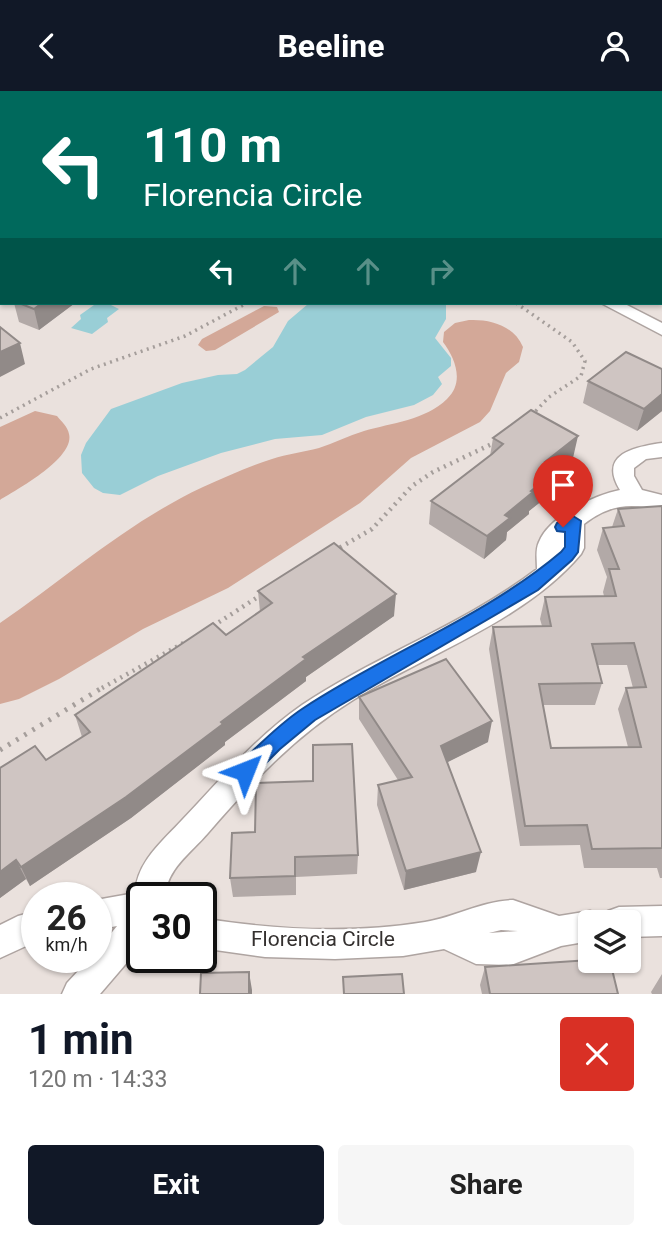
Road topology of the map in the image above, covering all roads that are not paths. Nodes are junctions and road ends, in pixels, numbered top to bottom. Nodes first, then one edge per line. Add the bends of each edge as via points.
1 (614, 305) edge
2 (662, 330) edge
3 (662, 450) edge
4 (635, 496) junction
5 (662, 503) edge
6 (150, 882) edge
7 (641, 921) edge
8 (662, 921) edge
9 (578, 928) edge
10 (21, 930) edge
11 (217, 936) edge
12 (126, 940) edge
13 (0, 943) edge
14 (78, 994) edge

1 - 2 street
3 - 4 street via 637,454 621,469
4 - 5 street
4 - 6 street via 599,503 581,513 573,521 573,548 532,586 317,709 273,743 166,855
7 - 8 street
9 - 11 street, Florencia Circle via 511,949 477,948 445,933 365,942
10 - 13 street
12 - 14 street

